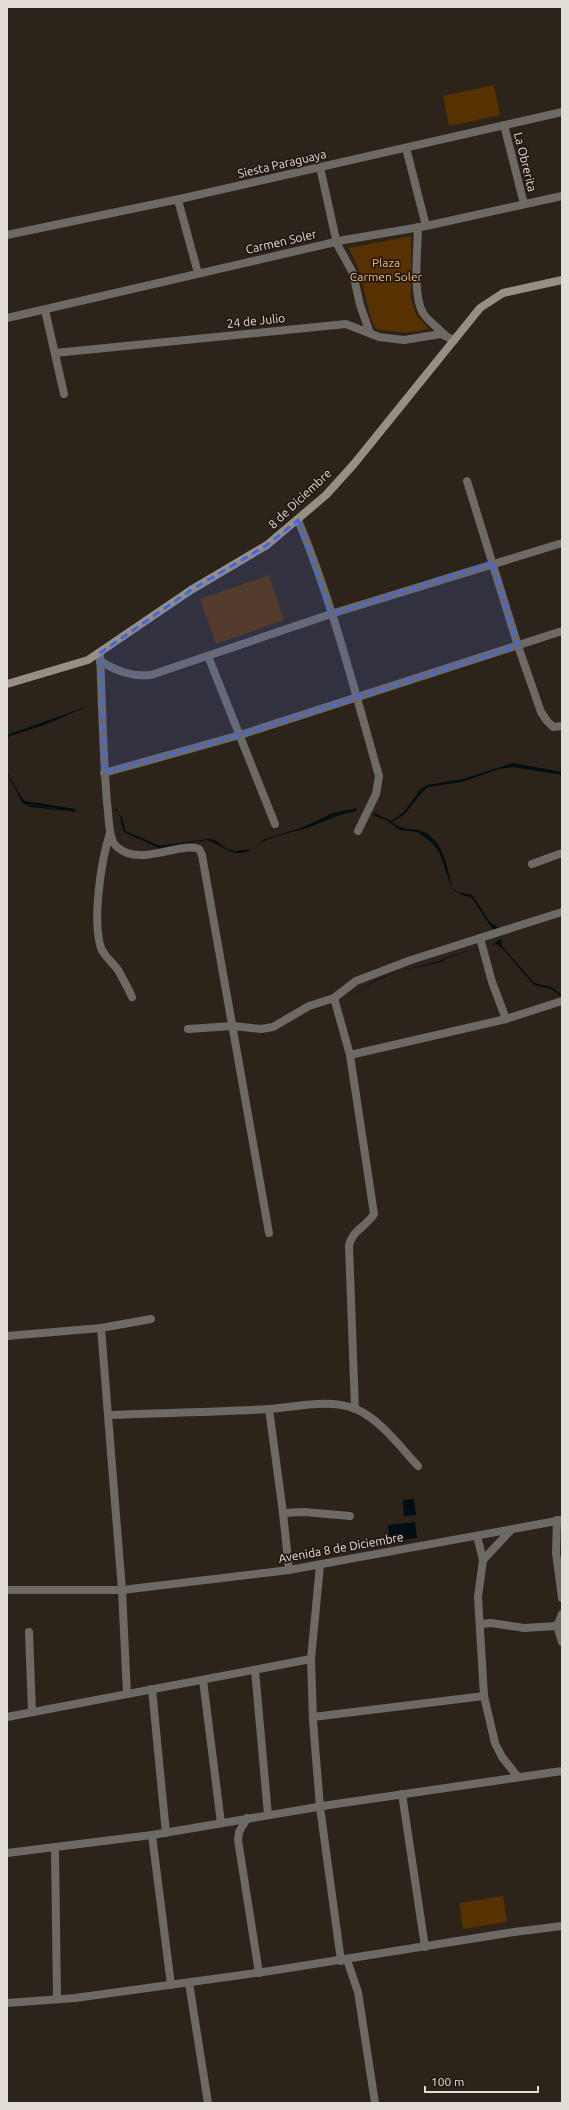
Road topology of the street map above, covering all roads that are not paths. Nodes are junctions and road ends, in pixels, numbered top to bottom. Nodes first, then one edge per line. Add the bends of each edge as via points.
1 (562, 112) edge
2 (504, 125) junction
3 (406, 148) junction
4 (320, 167) junction
5 (562, 196) edge
6 (178, 200) junction
7 (524, 204) junction
8 (422, 226) junction
9 (7, 236) edge
10 (337, 242) junction
11 (198, 273) junction
12 (562, 280) edge
13 (45, 310) junction
14 (7, 318) edge
15 (370, 333) junction
16 (444, 335) junction
17 (454, 340) junction
18 (55, 352) junction
19 (64, 394) dead end
20 (467, 481) dead end
21 (298, 520) junction
22 (562, 543) edge
23 (493, 562) junction
24 (330, 614) junction
25 (562, 631) edge
26 (518, 646) junction
27 (208, 656) junction
28 (100, 657) junction
29 (7, 684) edge
30 (356, 698) junction
31 (562, 726) edge
32 (240, 735) junction
33 (104, 773) junction
34 (275, 824) dead end
35 (358, 831) dead end
36 (110, 833) junction
37 (562, 853) edge
38 (532, 864) dead end
39 (562, 912) edge
40 (480, 938) junction
41 (132, 997) dead end
42 (334, 998) junction
43 (562, 1001) edge
44 (506, 1019) junction
45 (233, 1026) junction
46 (188, 1029) dead end
47 (350, 1055) junction
48 (269, 1233) dead end
49 (151, 1319) dead end
50 (101, 1328) junction
51 (7, 1336) edge
52 (355, 1408) junction
53 (269, 1409) junction
54 (108, 1415) junction
55 (418, 1466) dead end
56 (284, 1513) junction
57 (350, 1516) dead end
58 (559, 1520) edge
59 (511, 1530) junction
60 (477, 1536) junction
61 (483, 1560) junction
62 (320, 1565) junction
63 (289, 1570) junction
64 (7, 1590) edge
65 (122, 1590) junction
66 (562, 1598) edge
67 (562, 1614) edge
68 (481, 1624) junction
69 (557, 1626) junction
70 (29, 1632) dead end
71 (562, 1642) edge
72 (311, 1659) junction
73 (255, 1670) junction
74 (204, 1680) junction
75 (152, 1689) junction
76 (127, 1694) junction
77 (484, 1696) junction
78 (32, 1712) junction
79 (7, 1717) edge
80 (313, 1717) junction
81 (562, 1771) edge
82 (518, 1777) junction
83 (402, 1794) junction
84 (320, 1807) junction
85 (268, 1815) junction
86 (247, 1818) junction
87 (222, 1823) junction
88 (166, 1833) junction
89 (152, 1835) junction
90 (55, 1848) junction
91 (7, 1853) edge
92 (562, 1926) edge
93 (425, 1947) junction
94 (344, 1960) junction
95 (259, 1973) junction
96 (189, 1983) junction
97 (170, 1985) junction
98 (57, 1999) junction
99 (7, 2003) edge
100 (208, 2103) edge
101 (375, 2103) edge

1 - 2 street, Siesta Paraguaya
2 - 3 street, Siesta Paraguaya
2 - 7 street, La Obrerita
3 - 4 street, Siesta Paraguaya
3 - 8 street
4 - 6 street, Siesta Paraguaya
4 - 10 street
5 - 7 street, Carmen Soler
6 - 9 street, Siesta Paraguaya
6 - 11 street
7 - 8 street, Carmen Soler
8 - 10 street, Carmen Soler
8 - 16 street via 417,287 419,303 423,314
10 - 11 street, Carmen Soler
10 - 15 street via 353,272 360,305
11 - 13 street, Carmen Soler
12 - 17 street, 8 de Diciembre via 504,293 486,302
13 - 14 street, Carmen Soler
13 - 18 street
15 - 16 street, 24 de Julio via 379,337 404,340
15 - 18 street, 24 de Julio via 346,324
16 - 17 street
17 - 21 street, 8 de Diciembre via 354,464 326,495
18 - 19 street
20 - 23 street
21 - 24 street
21 - 28 street, 8 de Diciembre via 267,545 191,590
22 - 23 street
23 - 24 street
23 - 26 street
24 - 27 street
24 - 30 street
25 - 26 street
26 - 30 street
26 - 31 street via 541,712 553,727
27 - 28 street via 141,676 119,672
27 - 32 street
28 - 29 street, 8 de Diciembre
28 - 33 street
30 - 32 street
30 - 35 street via 379,776 376,794
32 - 33 street
32 - 34 street
33 - 36 street
36 - 41 street via 104,851 98,901 100,943
36 - 45 street via 120,850 128,853 150,856 190,847 201,851
37 - 38 street
39 - 40 street
40 - 42 street via 356,981
40 - 44 street via 492,982
42 - 45 street via 309,1006 274,1027 261,1029
42 - 47 street
43 - 44 street
44 - 47 street
45 - 46 street
45 - 48 street
47 - 52 street via 374,1214 370,1221 356,1230 348,1246
49 - 50 street
50 - 51 street
50 - 54 street
52 - 53 street via 323,1404
52 - 55 street via 379,1425
53 - 54 street
53 - 56 street
54 - 65 street
56 - 57 street via 316,1512
56 - 63 street
58 - 59 street, Avenida 8 de Diciembre
58 - 66 street via 556,1553
59 - 60 street, Avenida 8 de Diciembre
59 - 61 street
60 - 61 street
60 - 62 street, Avenida 8 de Diciembre
61 - 68 street via 478,1597
62 - 63 street, Avenida 8 de Diciembre
62 - 72 street
63 - 65 street, Avenida 8 de Diciembre
64 - 65 street, Avenida 8 de Diciembre
65 - 76 street
67 - 69 street
68 - 69 street via 524,1628
68 - 77 street
69 - 71 street
70 - 78 street
72 - 73 street
72 - 80 street
73 - 74 street
73 - 85 street
74 - 75 street
74 - 87 street
75 - 76 street
75 - 88 street
76 - 78 street
77 - 80 street
77 - 82 street via 495,1743 502,1757
78 - 79 street
80 - 84 street
81 - 82 street
82 - 83 street
83 - 84 street
83 - 93 street
84 - 85 street
84 - 94 street
85 - 86 street
86 - 87 street
86 - 95 street via 239,1832 238,1840
87 - 88 street
88 - 89 street
89 - 90 street
89 - 97 street
90 - 91 street
90 - 98 street
92 - 93 street
93 - 94 street
94 - 95 street
94 - 101 street via 358,1992
95 - 96 street
96 - 97 street
96 - 100 street
97 - 98 street
98 - 99 street

